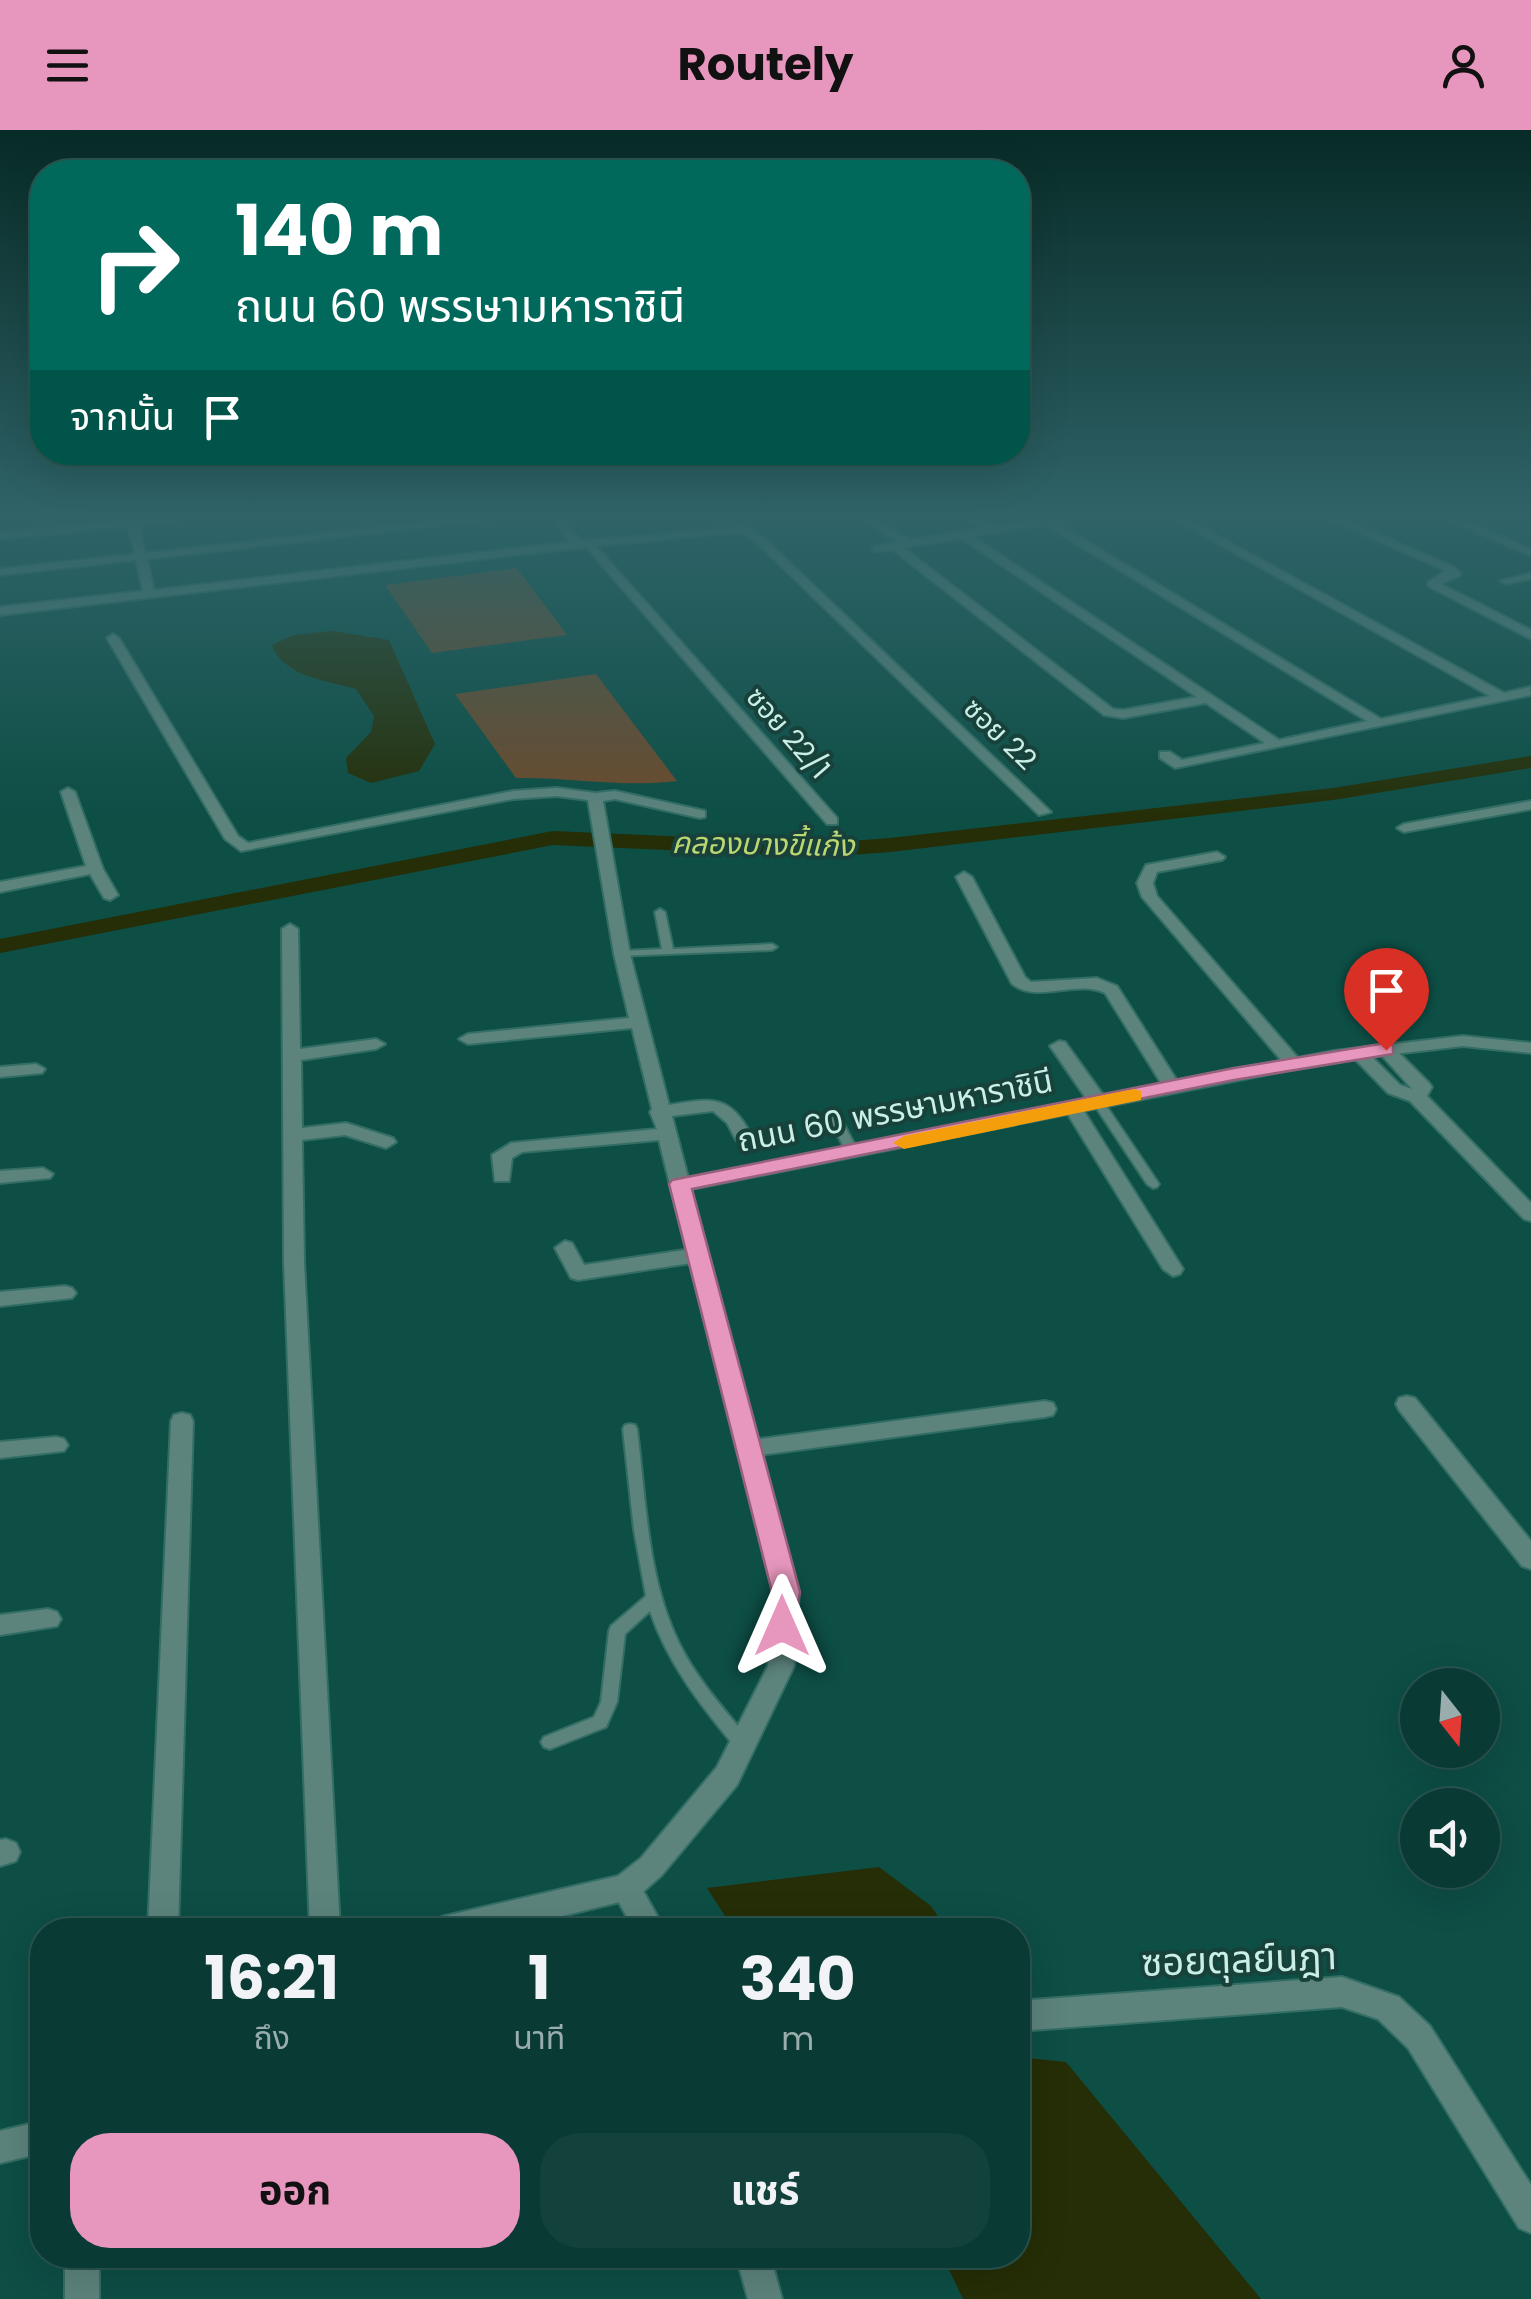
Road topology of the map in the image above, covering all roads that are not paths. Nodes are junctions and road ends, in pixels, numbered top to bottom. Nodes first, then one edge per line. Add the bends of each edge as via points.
1 (647, 615) edge
2 (837, 615) edge
3 (988, 615) edge
4 (1084, 615) edge
5 (1201, 615) edge
6 (1354, 615) edge
7 (1493, 615) edge
8 (1531, 635) edge
9 (113, 638) dead end
10 (1530, 691) edge
11 (1502, 697) junction
12 (1208, 698) junction
13 (1379, 723) junction
14 (1277, 745) junction
15 (1165, 755) dead end
16 (68, 792) dead end
17 (595, 797) junction
18 (1531, 805) edge
19 (1044, 812) dead end
20 (700, 814) dead end
21 (832, 821) dead end
22 (1404, 828) dead end
23 (1217, 857) dead end
24 (96, 869) junction
25 (964, 876) dead end
26 (0, 887) edge
27 (110, 895) dead end
28 (660, 912) dead end
29 (290, 929) dead end
30 (772, 946) dead end
31 (668, 951) junction
32 (622, 954) junction
33 (638, 1022) junction
34 (468, 1039) dead end
35 (376, 1044) dead end
36 (1060, 1046) dead end
37 (1531, 1048) edge
38 (1386, 1050) junction
39 (1358, 1053) junction
40 (292, 1056) junction
41 (1294, 1064) junction
42 (36, 1069) dead end
43 (0, 1072) edge
44 (1172, 1088) junction
45 (1418, 1097) junction
46 (1099, 1103) junction
47 (1073, 1108) junction
48 (659, 1112) junction
49 (832, 1113) dead end
50 (292, 1134) junction
51 (665, 1134) junction
52 (743, 1136) dead end
53 (386, 1142) dead end
54 (853, 1152) junction
55 (43, 1174) dead end
56 (502, 1177) dead end
57 (0, 1178) edge
58 (680, 1184) junction
59 (1153, 1184) dead end
60 (1531, 1215) edge
61 (565, 1248) dead end
62 (698, 1255) junction
63 (1173, 1269) dead end
64 (65, 1293) dead end
65 (0, 1300) edge
66 (1407, 1404) dead end
67 (1045, 1409) dead end
68 (182, 1421) dead end
69 (630, 1429) dead end
70 (56, 1445) dead end
71 (752, 1448) junction
72 (0, 1450) edge
73 (1531, 1559) edge
74 (654, 1598) junction
75 (48, 1619) dead end
76 (0, 1624) edge
77 (550, 1742) dead end
78 (744, 1745) junction
79 (626, 1888) junction
80 (163, 1918) edge
81 (324, 1918) edge
82 (497, 1918) edge
83 (643, 1918) edge
84 (1030, 2015) edge
85 (30, 2141) edge
86 (0, 2147) edge
87 (1531, 2216) edge
88 (82, 2268) edge
89 (757, 2268) edge
90 (82, 2299) edge
91 (765, 2299) edge

1 - 21 street, ซอย 22/1
2 - 19 street, ซอย 22
3 - 12 street via 1109,712
4 - 12 street
5 - 13 street
6 - 11 street
7 - 8 street
9 - 17 street via 232,839 246,848 513,794
10 - 11 street
11 - 13 street
12 - 14 street
13 - 14 street
14 - 15 street via 1180,765
16 - 24 street
17 - 20 street via 615,795
17 - 32 street
18 - 22 street
23 - 41 street via 1152,868 1145,884
24 - 26 street
24 - 27 street
25 - 44 street via 1018,980 1027,987 1097,983 1111,990
28 - 31 lane
29 - 40 street
30 - 31 lane
31 - 32 lane
32 - 33 street
33 - 34 street
33 - 48 street
35 - 40 street
36 - 46 street
37 - 38 street, ถนน 60 พรรษามหาราชินี via 1463,1041
38 - 39 street, ถนน 60 พรรษามหาราชินี
38 - 45 street via 1423,1086
39 - 41 street, ถนน 60 พรรษามหาราชินี
39 - 45 street via 1394,1089
40 - 50 street
41 - 44 street, ถนน 60 พรรษามหาราชินี
42 - 43 street
44 - 46 street, ถนน 60 พรรษามหาราชินี
45 - 60 street
46 - 47 street, ถนน 60 พรรษามหาราชินี
46 - 59 lane
47 - 54 street, ถนน 60 พรรษามหาราชินี
47 - 63 street
48 - 51 street
48 - 52 street via 720,1105 732,1112
49 - 54 lane
50 - 53 street via 346,1129
50 - 81 street
51 - 56 street via 518,1147 502,1155
51 - 58 street
54 - 58 street, ถนน 60 พรรษามหาราชินี
55 - 57 street
58 - 62 street
61 - 62 street via 578,1273
62 - 71 street
64 - 65 street
66 - 73 street
67 - 71 street
68 - 80 street
69 - 74 lane
70 - 72 street
71 - 78 street via 786,1592 780,1666
74 - 77 lane via 617,1631 609,1702 600,1722
74 - 78 lane via 695,1686
75 - 76 street
78 - 79 street via 727,1776 651,1868
79 - 82 street
79 - 83 street
84 - 87 street, ซอยตุลย์นฎา via 1342,1992 1388,2008 1419,2037
85 - 86 street
88 - 90 street
89 - 91 street

